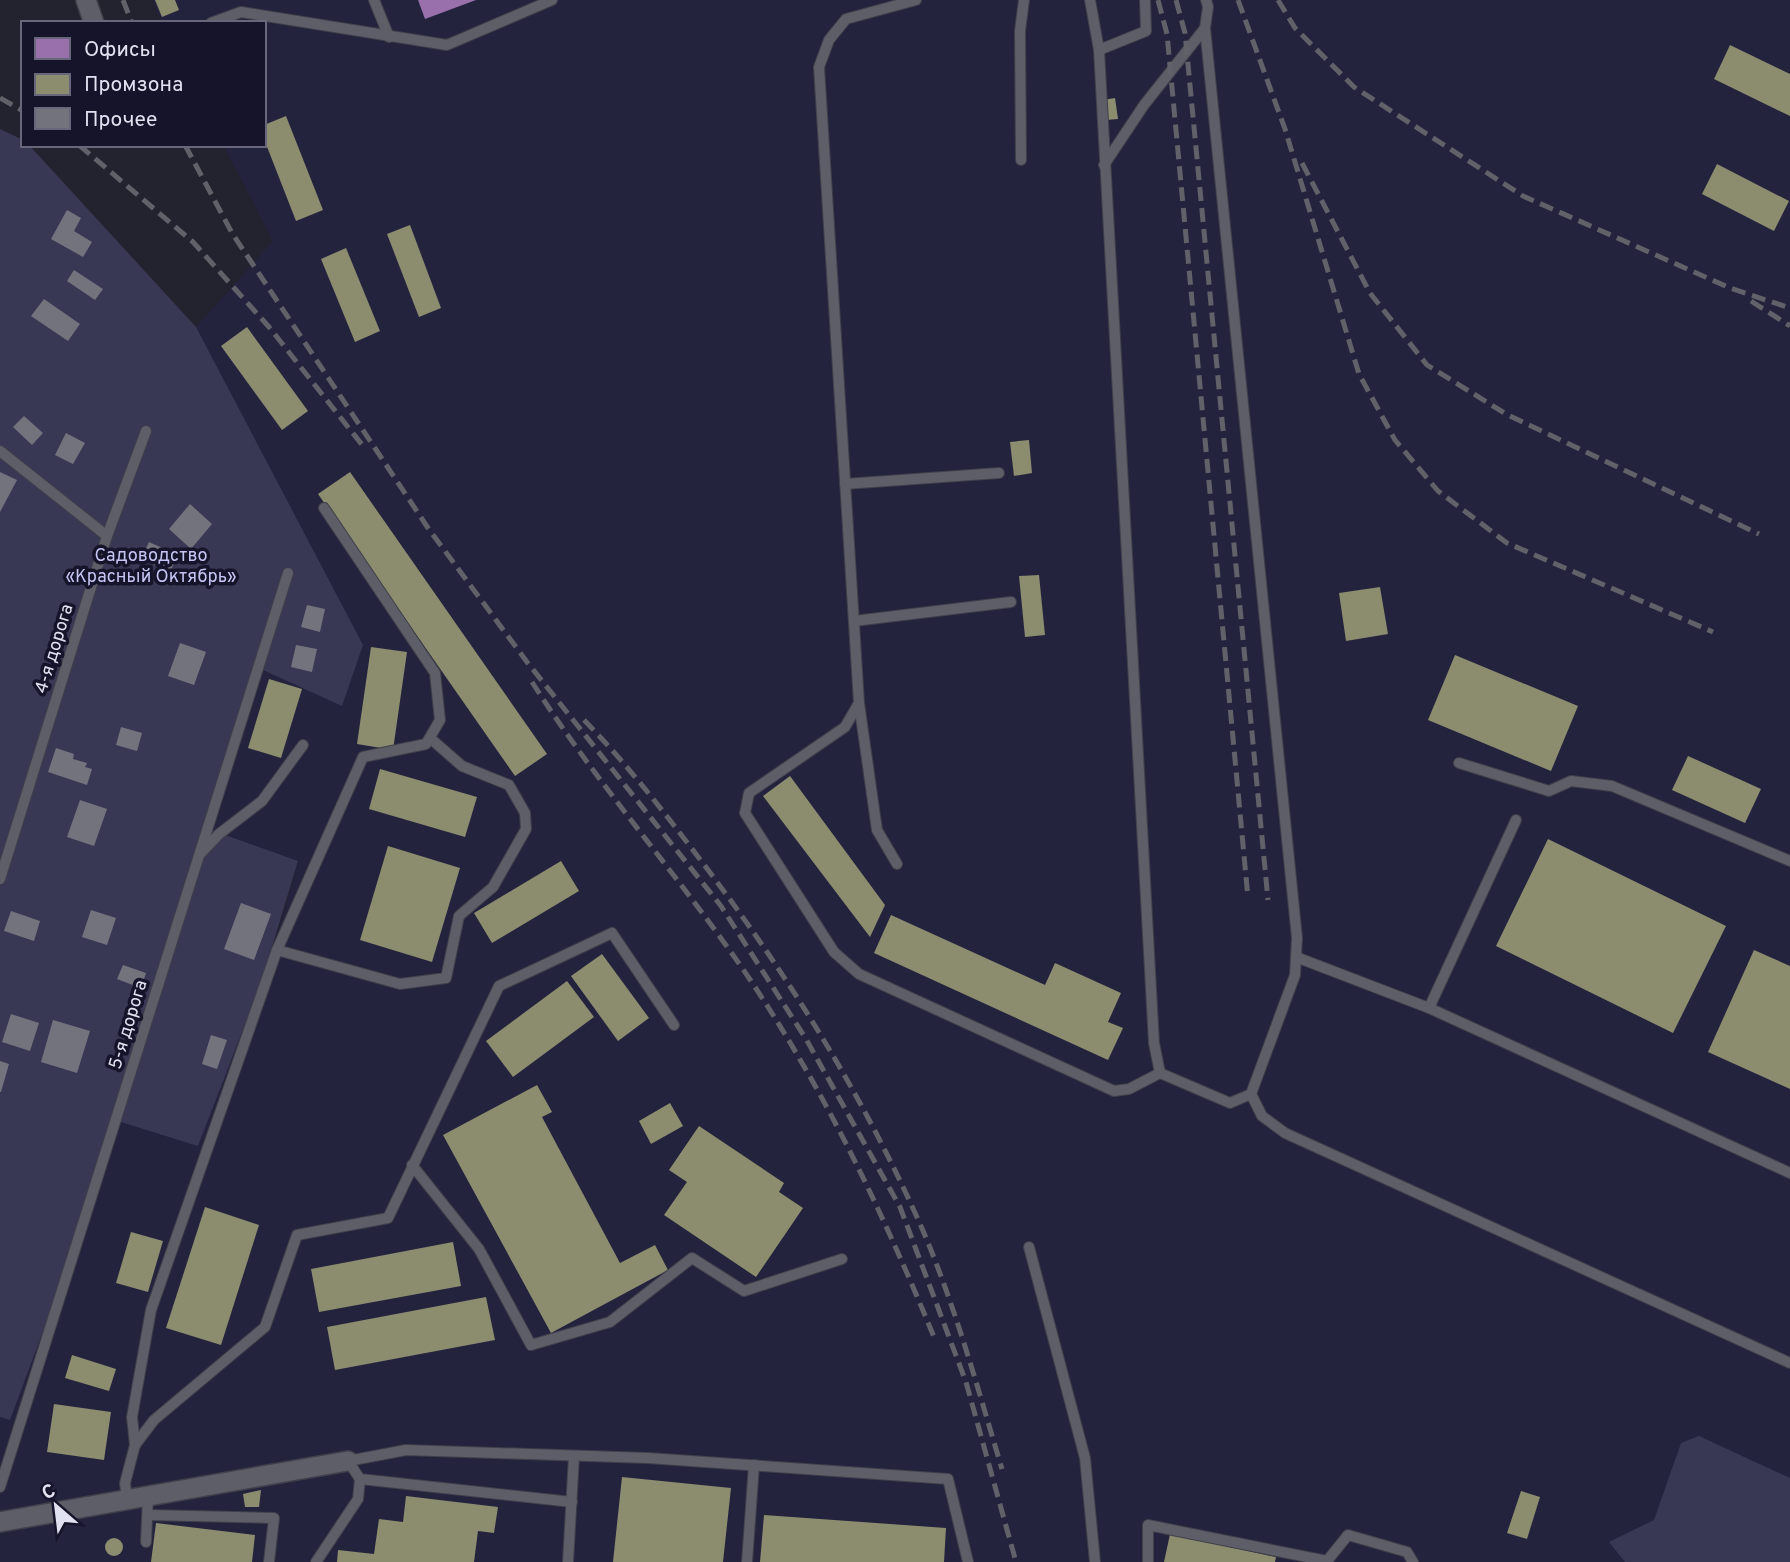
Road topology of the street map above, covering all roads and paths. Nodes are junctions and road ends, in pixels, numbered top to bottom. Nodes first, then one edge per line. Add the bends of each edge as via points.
1 (86, 0) edge
2 (236, 0) edge
3 (374, 0) edge
4 (552, 0) edge
5 (916, 0) edge
6 (1024, 0) edge
7 (1090, 0) edge
8 (1145, 0) edge
9 (1206, 0) edge
10 (241, 12) junction
11 (93, 21) edge
12 (216, 21) edge
13 (1205, 28) junction
14 (389, 37) junction
15 (1099, 50) junction
16 (1021, 160) dead end
17 (1103, 166) junction
18 (146, 431) dead end
19 (0, 451) edge
20 (999, 472) dead end
21 (845, 484) junction
22 (324, 508) dead end
23 (107, 536) junction
24 (288, 573) dead end
25 (1011, 602) dead end
26 (854, 621) junction
27 (859, 702) junction
28 (430, 738) junction
29 (303, 744) dead end
30 (1460, 763) dead end
31 (1516, 820) dead end
32 (199, 856) junction
33 (1790, 861) edge
34 (897, 864) dead end
35 (0, 879) edge
36 (276, 950) junction
37 (1296, 957) junction
38 (1429, 1008) junction
39 (674, 1025) dead end
40 (1160, 1073) junction
41 (1251, 1094) junction
42 (412, 1165) junction
43 (1790, 1173) edge
44 (1028, 1247) dead end
45 (842, 1259) dead end
46 (1790, 1363) edge
47 (135, 1445) junction
48 (575, 1456) junction
49 (348, 1461) junction
50 (754, 1465) junction
51 (360, 1479) junction
52 (0, 1487) edge
53 (127, 1500) junction
54 (572, 1502) junction
55 (148, 1506) junction
56 (0, 1522) edge
57 (146, 1542) dead end
58 (269, 1562) edge
59 (316, 1562) edge
60 (568, 1562) edge
61 (747, 1562) edge
62 (968, 1562) edge
63 (1095, 1562) edge
64 (1148, 1562) edge
65 (1413, 1562) edge

1 - 11 street
2 - 10 lane
3 - 14 lane
4 - 14 lane via 447,44
5 - 21 lane via 846,19 829,40 818,67
6 - 16 lane
7 - 15 lane
8 - 15 lane via 1146,31
9 - 13 lane
10 - 12 lane
10 - 14 lane
13 - 17 lane
13 - 37 lane
15 - 17 lane
17 - 40 lane via 1154,1043
18 - 23 lane, 4-я дорога
19 - 23 lane
20 - 21 lane
21 - 26 lane
22 - 28 lane via 435,673 440,720
23 - 35 lane, 4-я дорога
24 - 32 lane, 5-я дорога
25 - 26 lane
26 - 27 lane
27 - 34 lane via 877,830
27 - 40 lane via 845,727 749,793 745,813 834,952 859,974 1114,1091 1129,1089
28 - 36 lane via 426,744 363,757
28 - 36 lane via 462,766 509,785 526,821 526,829 492,887 459,916 446,978 400,984
29 - 32 lane via 262,801
30 - 33 lane via 1549,791 1571,781 1612,786
31 - 38 lane
32 - 52 lane, 5-я дорога
36 - 47 lane via 151,1310 132,1417
37 - 38 lane
37 - 41 lane via 1295,975
38 - 43 lane
39 - 42 lane via 612,933 499,986
40 - 41 lane via 1230,1103
41 - 46 lane via 1262,1116 1285,1133
42 - 45 lane via 479,1249 531,1345 610,1322 692,1258 744,1291
42 - 47 lane via 387,1218 297,1235 265,1327 154,1420
44 - 63 lane via 1085,1458
47 - 53 lane via 125,1483
48 - 49 lane via 406,1450
48 - 50 lane
48 - 54 lane
49 - 51 lane
49 - 55 street
50 - 61 lane
50 - 62 lane via 948,1479
51 - 54 lane
51 - 59 lane via 358,1499
53 - 55 street
53 - 56 street
54 - 60 lane
55 - 57 lane
55 - 58 lane via 274,1518
64 - 65 lane via 1148,1525 1327,1561 1348,1535 1407,1552

